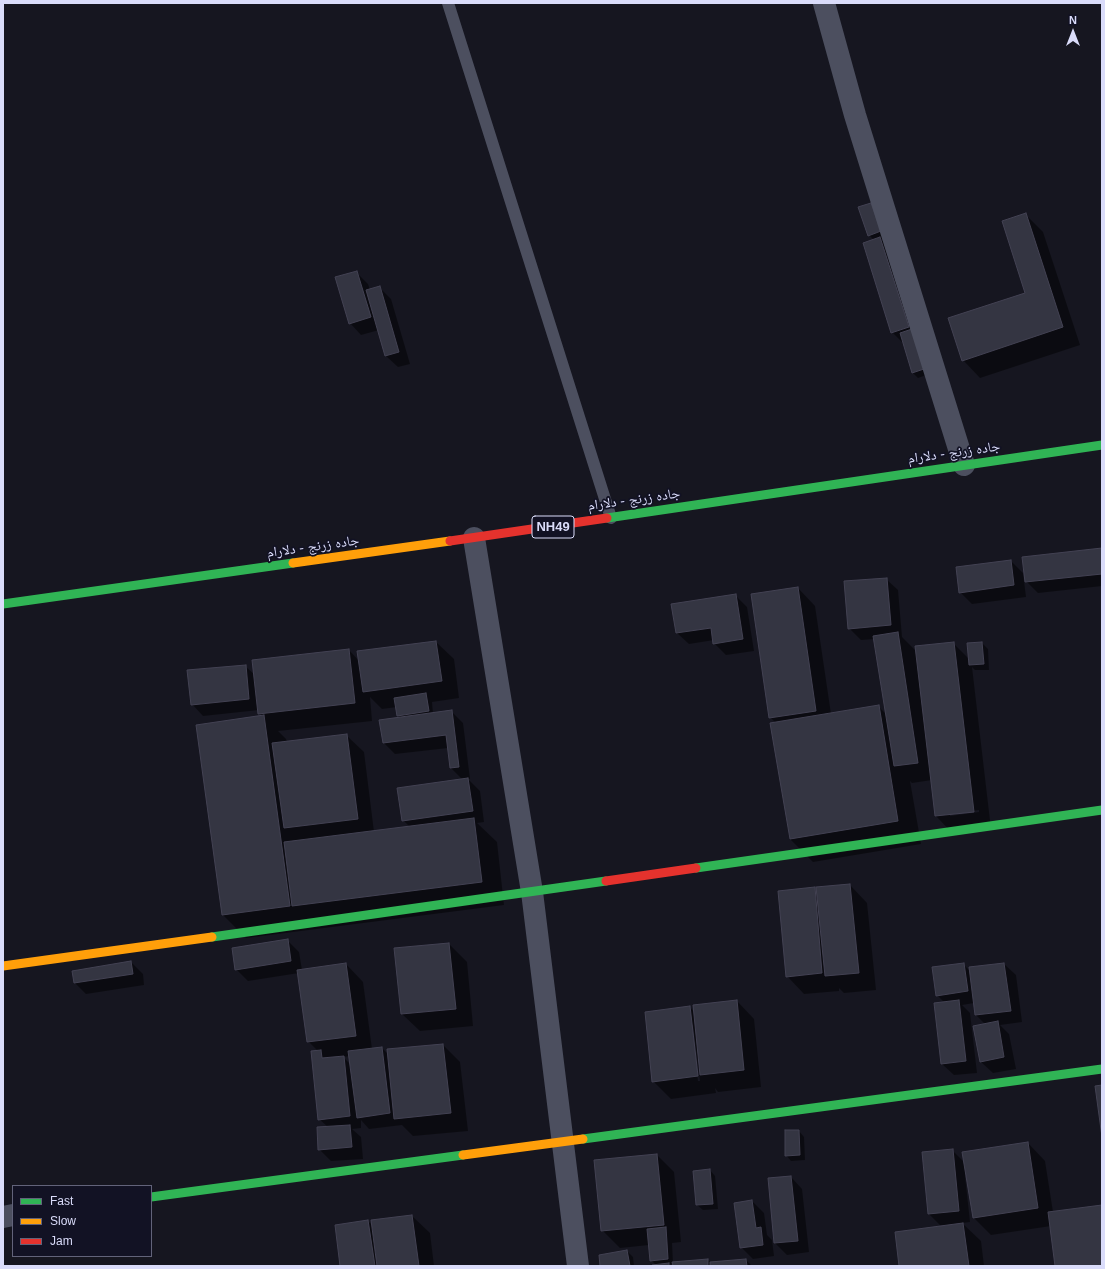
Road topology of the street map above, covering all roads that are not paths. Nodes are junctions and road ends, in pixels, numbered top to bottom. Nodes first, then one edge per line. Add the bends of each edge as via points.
1 (448, 3) edge
2 (824, 3) edge
3 (1102, 445) edge
4 (964, 465) junction
5 (611, 518) junction
6 (474, 538) junction
7 (3, 604) edge
8 (1102, 810) edge
9 (532, 892) junction
10 (3, 966) edge
11 (1102, 1069) edge
12 (562, 1143) junction
13 (152, 1197) edge
14 (578, 1266) edge

1 - 5 lane
2 - 4 street via 855,115
3 - 4 main road, جاده زرنج - دلارام / NH49
4 - 5 main road, جاده زرنج - دلارام / NH49
5 - 6 main road, جاده زرنج - دلارام / NH49
6 - 7 main road, جاده زرنج - دلارام / NH49
6 - 9 street
8 - 9 main road
9 - 10 main road
9 - 12 street
11 - 12 main road
12 - 13 main road
12 - 14 street

